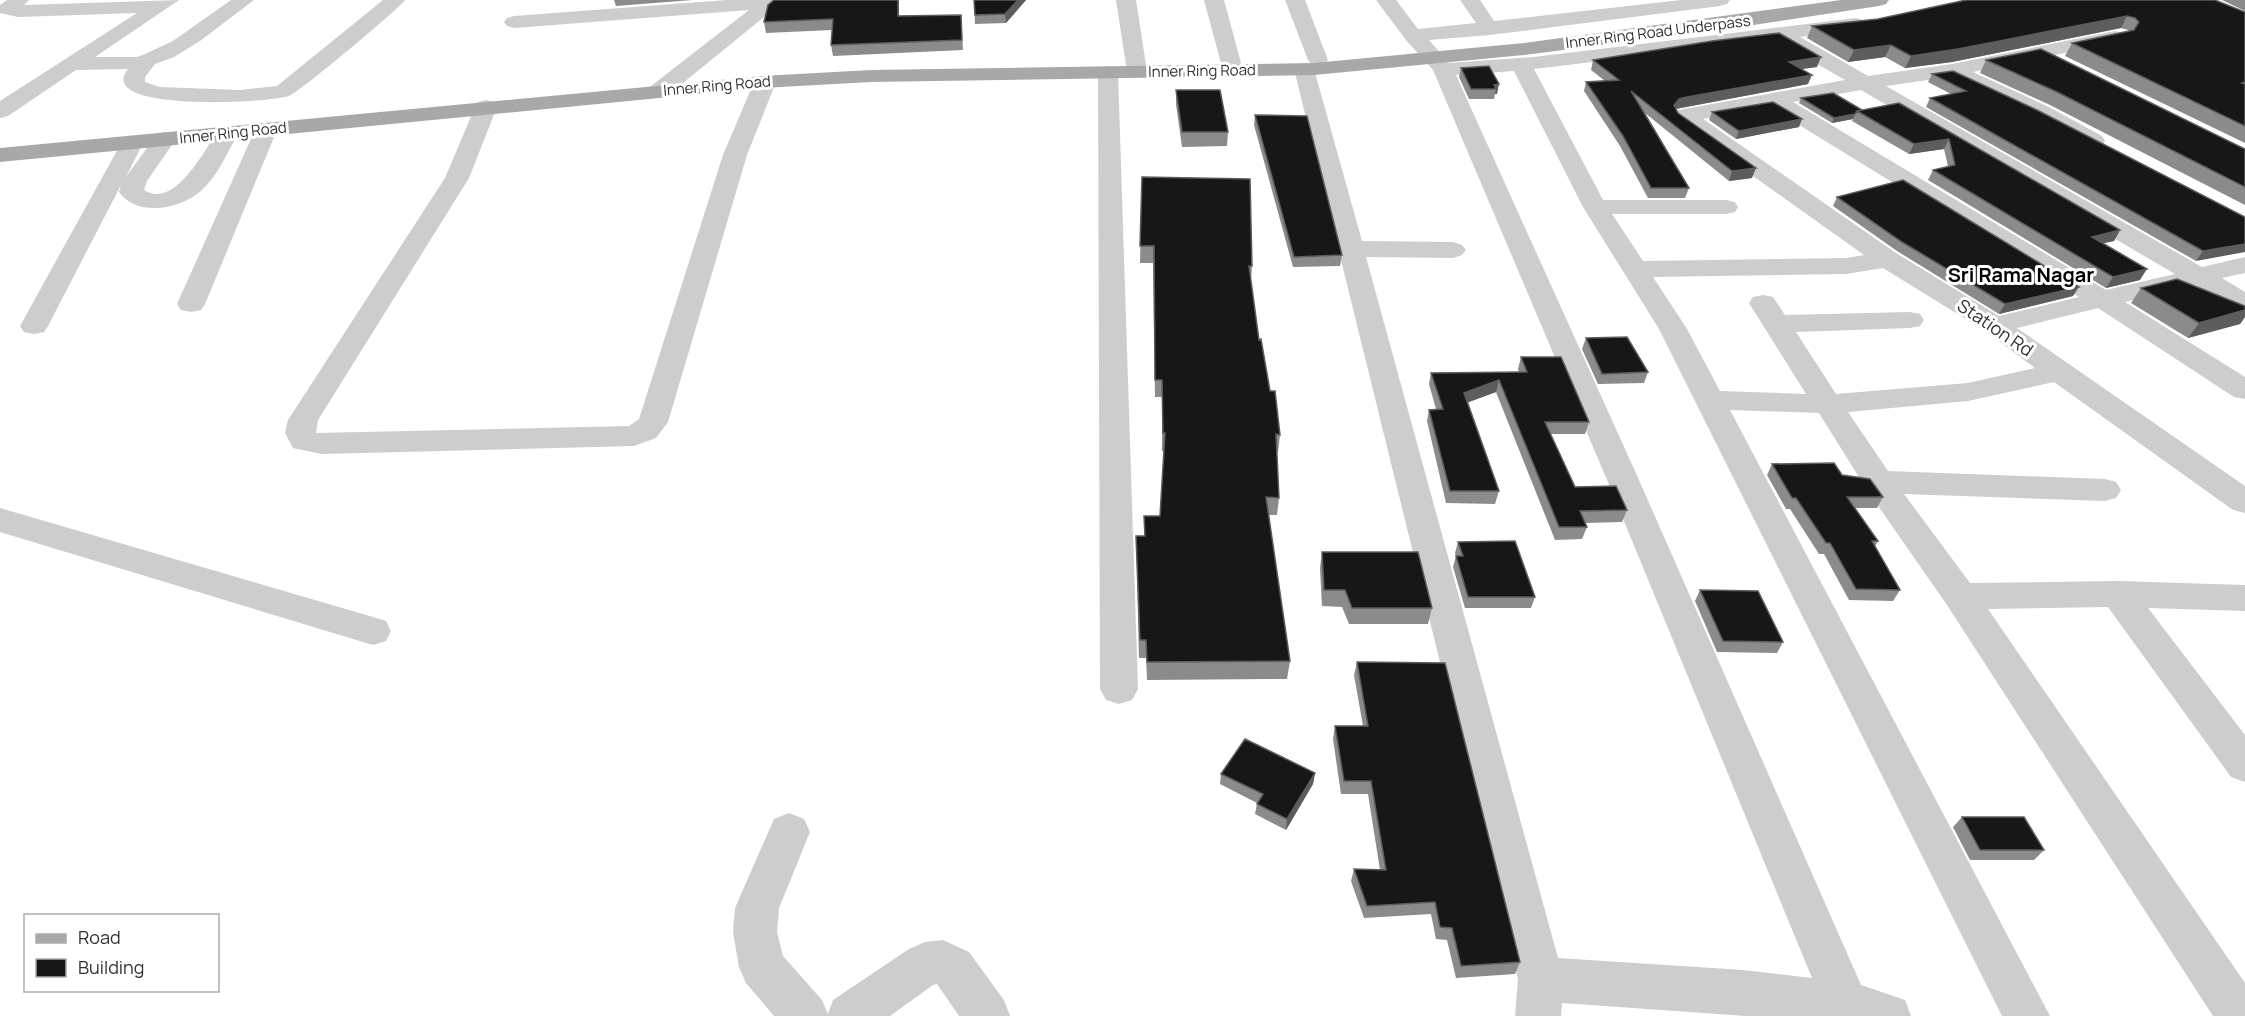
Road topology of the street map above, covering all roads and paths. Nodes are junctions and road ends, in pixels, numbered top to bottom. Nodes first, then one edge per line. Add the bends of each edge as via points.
1 (19, 0) edge
2 (244, 0) edge
3 (395, 0) edge
4 (613, 0) edge
5 (802, 0) edge
6 (1126, 0) edge
7 (1214, 0) edge
8 (1295, 0) edge
9 (1386, 0) edge
10 (1470, 0) edge
11 (1558, 0) edge
12 (1720, 0) edge
13 (1816, 0) edge
14 (1878, 0) edge
15 (773, 1) edge
16 (164, 3) edge
17 (1654, 5) edge
18 (588, 17) junction
19 (1574, 19) junction
20 (514, 22) dead end
21 (1872, 23) edge
22 (1490, 29) junction
23 (1778, 33) junction
24 (2120, 36) edge
25 (2038, 53) junction
26 (1430, 54) junction
27 (148, 60) junction
28 (1230, 63) junction
29 (72, 64) junction
30 (1521, 64) junction
31 (1311, 65) junction
32 (2068, 68) edge
33 (1122, 69) junction
34 (1952, 70) junction
35 (765, 82) junction
36 (1863, 83) junction
37 (664, 87) junction
38 (1774, 100) junction
39 (486, 107) junction
40 (0, 111) edge
41 (266, 130) junction
42 (222, 141) junction
43 (0, 145) edge
44 (150, 146) junction
45 (2117, 153) edge
46 (0, 155) edge
47 (1594, 207) junction
48 (1726, 207) dead end
49 (1352, 249) junction
50 (1452, 250) dead end
51 (1887, 259) junction
52 (2245, 265) edge
53 (1634, 269) junction
54 (2198, 276) junction
55 (2102, 299) junction
56 (191, 303) dead end
57 (2245, 303) edge
58 (1910, 320) dead end
59 (1995, 325) junction
60 (34, 326) dead end
61 (2059, 372) junction
62 (2245, 390) edge
63 (1708, 400) junction
64 (1828, 404) junction
65 (1878, 482) junction
66 (2105, 490) dead end
67 (2245, 502) edge
68 (0, 520) edge
69 (2118, 594) junction
70 (1960, 596) junction
71 (2243, 601) edge
72 (373, 631) dead end
73 (1119, 689) dead end
74 (2245, 765) edge
75 (789, 832) dead end
76 (1539, 997) edge
77 (1736, 1005) edge
78 (1867, 1010) edge
79 (806, 1016) edge
80 (850, 1016) edge
81 (987, 1016) edge
82 (2026, 1016) edge
83 (2240, 1016) edge

1 - 16 street via 7,9
2 - 27 street via 171,50
3 - 27 street via 292,86 267,95 143,90 134,84 134,76
4 - 18 street
5 - 15 street
6 - 33 street
7 - 28 street
8 - 31 street
9 - 26 street
10 - 22 street
11 - 19 street
12 - 17 street
13 - 26 main road, Inner Ring Road Underpass
14 - 26 main road, Inner Ring Road Underpass via 1713,25
15 - 18 street
15 - 37 street
16 - 29 street
17 - 19 street
18 - 20 street
19 - 22 street
21 - 23 street
22 - 26 street
23 - 30 street
23 - 36 street
24 - 25 street
25 - 32 street
25 - 34 street
26 - 30 street
26 - 31 main road, Inner Ring Road
26 - 78 street
27 - 29 street
28 - 31 main road, Inner Ring Road
28 - 33 main road, Inner Ring Road
29 - 40 street
30 - 47 street
31 - 33 main road, Inner Ring Road
31 - 49 street
33 - 35 main road, Inner Ring Road
33 - 37 main road, Inner Ring Road via 858,70
33 - 73 street
34 - 36 street
34 - 45 street
35 - 37 main road, Inner Ring Road
35 - 39 street via 735,155 653,422 645,431 634,436 322,444 304,441 300,433 303,420 457,178
36 - 38 street
36 - 54 street
37 - 39 main road, Inner Ring Road
37 - 43 main road, Inner Ring Road
38 - 51 street, Station Rd via 1683,116
38 - 55 street
39 - 41 main road, Inner Ring Road
41 - 42 main road, Inner Ring Road
41 - 56 street
42 - 44 street via 203,157 170,163
42 - 44 street via 195,184 161,200 147,200 131,192
44 - 46 main road
44 - 60 street
47 - 48 street
47 - 53 street
49 - 50 street
49 - 76 street
51 - 53 street via 1846,266
51 - 59 street, Station Rd
52 - 54 street
53 - 63 street via 1672,329
54 - 55 street
54 - 57 street
55 - 59 street
55 - 62 street
58 - 64 street via 1769,313
59 - 61 street, Station Rd
61 - 64 street via 1968,392
61 - 67 street, Station Rd
63 - 64 street
63 - 82 street
64 - 65 street
65 - 66 street
65 - 70 street
68 - 72 street
69 - 70 street
69 - 71 street
69 - 74 street
70 - 83 street
75 - 79 street via 757,908 755,932 762,968
76 - 77 street
77 - 78 street
80 - 81 street via 925,964 943,962 952,968

